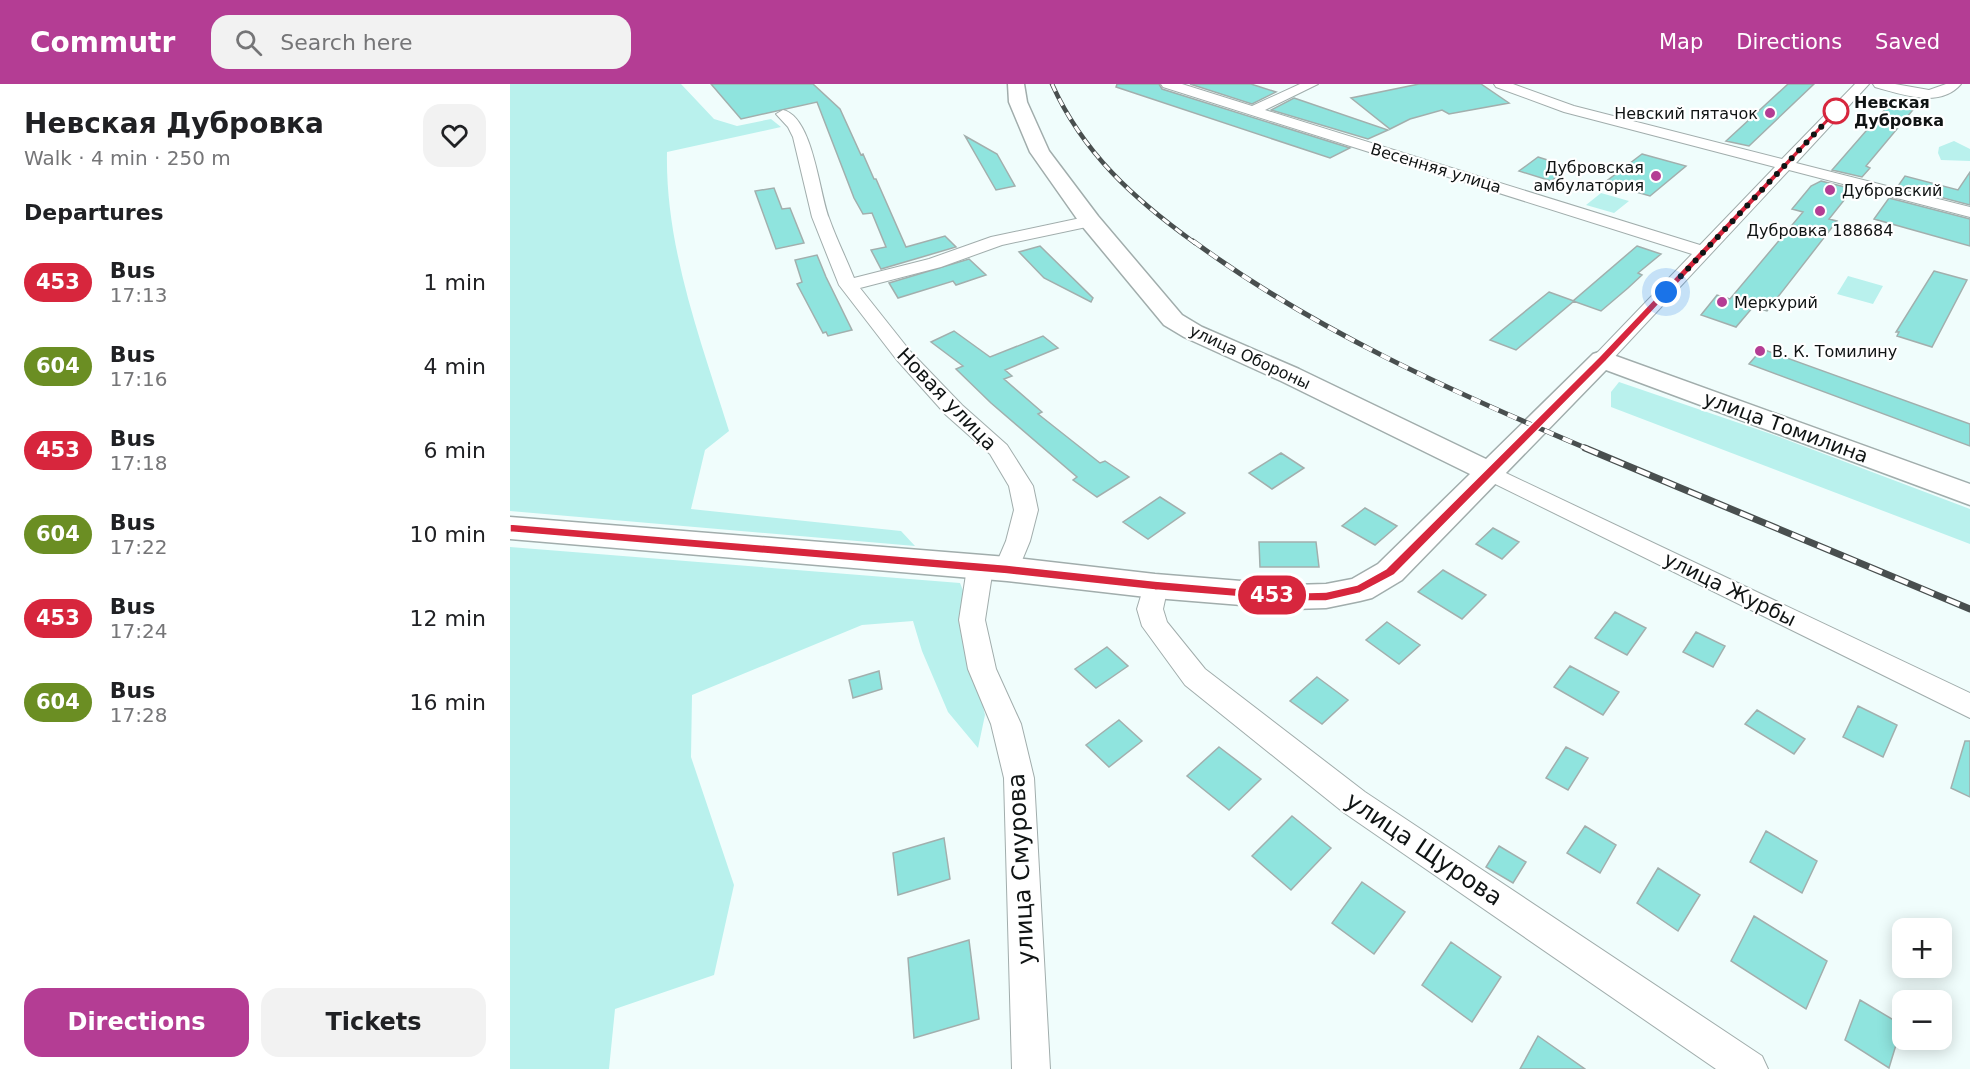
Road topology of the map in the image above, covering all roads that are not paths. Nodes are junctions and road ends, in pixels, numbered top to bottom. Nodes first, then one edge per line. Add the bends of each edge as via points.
1 (1016, 84) edge
2 (1168, 84) edge
3 (1311, 84) edge
4 (1501, 84) edge
5 (1862, 84) edge
6 (1880, 84) edge
7 (1954, 84) edge
8 (1252, 111) junction
9 (783, 114) dead end
10 (1785, 164) junction
11 (1970, 212) edge
12 (1090, 221) junction
13 (1703, 252) junction
14 (848, 285) junction
15 (1602, 359) junction
16 (1489, 472) junction
17 (1970, 495) edge
18 (510, 528) edge
19 (994, 569) junction
20 (1155, 586) junction
21 (1970, 706) edge
22 (1031, 1069) edge
23 (1749, 1069) edge

1 - 12 street, улица Обороны via 1018,102 1040,152
2 - 8 street, Весенняя улица
3 - 8 street
4 - 10 street via 1569,109
5 - 10 street
6 - 7 street via 1930,93 1942,92
8 - 13 street, Весенняя улица
9 - 14 street, Новая улица via 800,137 820,217
10 - 11 street
10 - 13 street
12 - 14 street via 997,241 934,263
12 - 16 street, улица Обороны via 1173,320
13 - 15 street
14 - 19 street, Новая улица via 903,355 954,410 999,450 1021,486 1026,510 1018,541
15 - 16 street
15 - 17 street, улица Томилина
16 - 20 street via 1390,572 1360,589 1326,597 1292,597
16 - 21 street, улица Журбы
18 - 19 street
19 - 20 street
19 - 22 street, улица Смурова via 972,620 982,669 1006,724 1019,778
20 - 23 street, улица Щурова via 1150,609 1155,626 1195,677 1354,802

